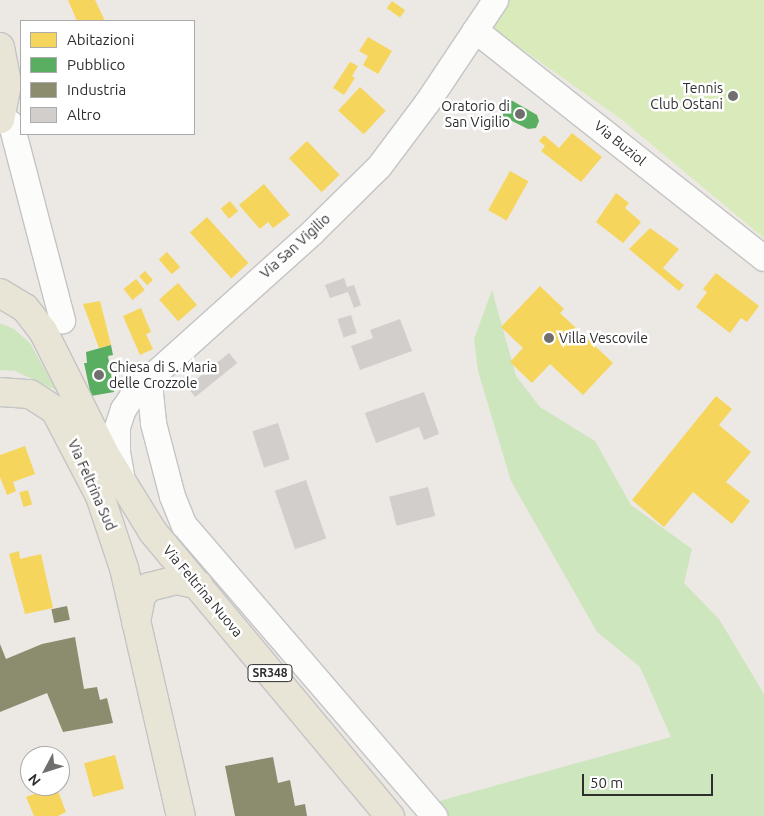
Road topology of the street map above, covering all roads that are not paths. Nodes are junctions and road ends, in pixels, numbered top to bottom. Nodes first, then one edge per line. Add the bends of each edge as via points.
1 (495, 0) edge
2 (475, 30) junction
3 (0, 47) edge
4 (1, 118) edge
5 (764, 258) edge
6 (0, 296) edge
7 (62, 320) dead end
8 (144, 381) junction
9 (0, 392) edge
10 (124, 488) junction
11 (198, 586) junction
12 (136, 622) junction
13 (181, 816) edge
14 (390, 816) edge
15 (434, 816) edge

1 - 2 street, Via San Vigilio
2 - 5 street, Via Buziol
2 - 8 street, Via San Vigilio via 379,166 310,233
3 - 4 main road via 7,84
4 - 7 street via 10,124
6 - 10 main road, Via Feltrina Nuova / SR348 via 30,313
8 - 10 street, Via San Vigilio via 125,404 117,427 117,451
8 - 15 street via 150,394 153,423 172,496 184,526
9 - 12 main road, Via Feltrina Sud via 37,396 60,415 108,515
10 - 11 main road, Via Feltrina Nuova / SR348 via 153,532
11 - 12 main road, Via Feltrina Sud via 177,580 149,587 141,596
11 - 14 main road, Via Feltrina Nuova / SR348
12 - 13 main road, Via Feltrina Sud

